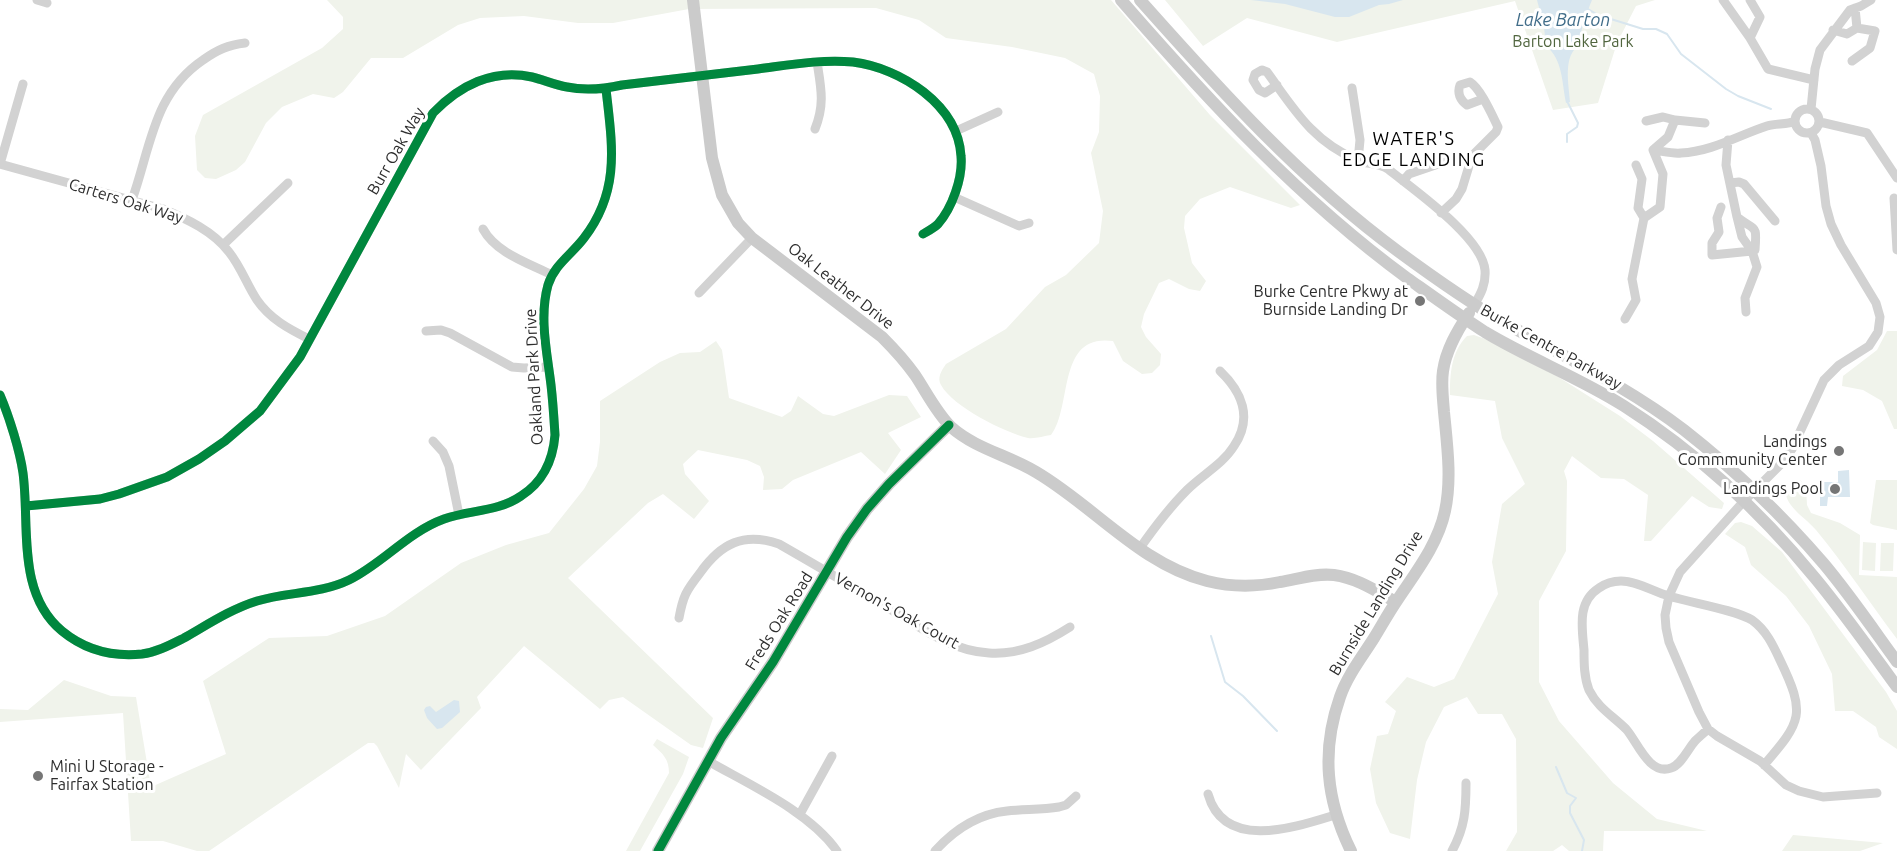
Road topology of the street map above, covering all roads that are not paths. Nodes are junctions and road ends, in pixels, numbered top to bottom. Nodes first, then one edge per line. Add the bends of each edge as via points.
1 (37, 0) edge
2 (693, 0) edge
3 (1120, 0) edge
4 (1140, 0) edge
5 (1723, 0) edge
6 (1750, 0) edge
7 (1871, 0) edge
8 (47, 3) dead end
9 (1850, 6) edge
10 (1857, 28) junction
11 (1833, 30) junction
12 (1750, 38) junction
13 (245, 43) dead end
14 (1852, 61) dead end
15 (817, 62) junction
16 (702, 75) junction
17 (1814, 80) junction
18 (23, 84) dead end
19 (1277, 85) dead end
20 (606, 88) junction
21 (1352, 88) dead end
22 (1483, 99) dead end
23 (1811, 109) junction
24 (998, 112) dead end
25 (1675, 120) junction
26 (1646, 121) dead end
27 (1795, 121) junction
28 (1820, 122) junction
29 (1705, 123) dead end
30 (815, 129) dead end
31 (956, 130) junction
32 (1811, 133) junction
33 (1728, 141) junction
34 (1653, 150) junction
35 (1358, 161) junction
36 (1469, 162) junction
37 (0, 164) edge
38 (1636, 165) dead end
39 (1897, 178) edge
40 (1403, 181) junction
41 (288, 183) dead end
42 (1730, 183) junction
43 (954, 197) junction
44 (1894, 198) dead end
45 (132, 200) junction
46 (1721, 207) dead end
47 (1441, 213) junction
48 (1737, 217) junction
49 (1644, 218) junction
50 (1775, 221) dead end
51 (1029, 223) dead end
52 (483, 229) dead end
53 (924, 234) dead end
54 (752, 238) junction
55 (223, 245) junction
56 (1752, 251) junction
57 (1897, 251) edge
58 (552, 275) junction
59 (699, 293) dead end
60 (1474, 305) junction
61 (1746, 312) dead end
62 (1466, 318) junction
63 (1625, 319) dead end
64 (426, 331) dead end
65 (309, 339) junction
66 (548, 366) junction
67 (1220, 372) dead end
68 (0, 395) edge
69 (949, 425) junction
70 (433, 441) dead end
71 (1756, 491) junction
72 (1744, 501) junction
73 (26, 506) junction
74 (459, 515) junction
75 (1140, 548) junction
76 (826, 572) junction
77 (1669, 596) junction
78 (1396, 602) junction
79 (680, 618) dead end
80 (1070, 627) dead end
81 (1897, 662) edge
82 (1897, 687) edge
83 (1708, 729) junction
84 (832, 756) dead end
85 (708, 761) junction
86 (1764, 765) junction
87 (1466, 783) dead end
88 (1877, 793) dead end
89 (1208, 794) dead end
90 (1076, 796) dead end
91 (800, 814) junction
92 (1335, 815) junction
93 (658, 851) edge
94 (837, 851) edge
95 (935, 851) edge
96 (1351, 851) edge
97 (1452, 851) edge

1 - 8 street
2 - 16 street, Oak Leather Drive
3 - 62 street, Burke Centre Parkway via 1213,103 1305,195 1407,278
4 - 60 street, Burke Centre Parkway via 1285,157 1398,251
5 - 12 street
6 - 12 street via 1760,17
7 - 9 street via 1861,6
9 - 10 street
9 - 11 street
10 - 11 street via 1847,34
10 - 14 street via 1875,31 1870,48
11 - 17 street via 1820,50
12 - 17 street via 1768,69
13 - 45 street via 218,50 171,90 158,115
15 - 16 street, Burr Oak Way
15 - 30 street via 822,105
15 - 31 street, Burr Oak Way via 856,63 896,75 935,101
16 - 20 street, Burr Oak Way
16 - 54 street, Oak Leather Drive via 717,182 728,208
17 - 23 street
18 - 37 street
19 - 35 street via 1311,131
20 - 58 street, Oakland Park Drive via 612,159 606,198 589,231
20 - 65 street, Burr Oak Way via 568,87 507,75 473,82 448,98 425,125
21 - 35 street via 1360,140
22 - 36 street via 1498,127
23 - 27 street via 1801,110
23 - 28 street
24 - 31 street
25 - 26 street via 1663,117
25 - 29 street
25 - 34 street via 1668,137
27 - 32 street via 1800,131
27 - 33 street
28 - 32 street
28 - 39 street via 1867,133
31 - 43 street, Burr Oak Way via 961,168
32 - 71 street via 1831,224 1876,303 1880,325 1869,346 1824,380 1792,449
33 - 34 street via 1680,154
33 - 42 street via 1726,165
34 - 49 street via 1663,174 1660,207
35 - 40 street via 1378,163
36 - 40 street via 1453,159 1409,174
36 - 47 street via 1462,189
37 - 45 street, Carters Oak Way
38 - 49 street via 1642,179 1638,208
40 - 47 street
41 - 55 street
42 - 48 street
42 - 50 street via 1744,184
43 - 51 street via 1019,226
43 - 53 street, Burr Oak Way via 937,226
44 - 57 street
45 - 55 street, Carters Oak Way via 187,219
46 - 56 street via 1712,255
47 - 60 street via 1468,237 1484,263 1484,287
48 - 56 street via 1742,237
48 - 56 street via 1756,231
49 - 63 street via 1632,279 1636,300
52 - 58 street via 498,248
54 - 59 street
54 - 69 street, Oak Leather Drive via 882,337 915,375
55 - 65 street, Carters Oak Way via 265,310
56 - 61 street via 1757,267 1745,298
58 - 66 street, Oakland Park Drive via 544,310
60 - 62 street, Burnside Landing Drive
60 - 71 street, Burke Centre Parkway via 1647,405 1684,430
62 - 72 street, Burke Centre Parkway via 1623,406 1690,454
62 - 78 street, Burnside Landing Drive via 1449,349 1443,372 1449,482 1445,513 1435,540
64 - 66 street via 450,333 512,367
65 - 73 street, Burr Oak Way via 260,411 198,459 167,477 119,494
66 - 74 street, Oakland Park Drive via 555,435 554,452 544,473 530,490 511,502
67 - 75 street via 1236,388 1241,402 1243,422 1239,437 1224,458 1177,500
68 - 73 street, Oakland Park Drive via 21,460
69 - 75 street, Oak Leather Drive via 979,446 1048,479
69 - 76 street, Freds Oak Road via 867,509
70 - 74 street via 449,466
71 - 72 street
71 - 81 street, Burke Centre Parkway via 1823,563
72 - 77 street via 1680,572
72 - 82 street, Burke Centre Parkway via 1816,579
73 - 74 street, Oakland Park Drive via 28,561 40,604 56,626 77,642 122,655 155,651 255,602 347,581 425,528
75 - 78 street, Oak Leather Drive via 1173,569 1210,582 1257,585 1334,575 1357,581
76 - 79 street, Vernon's Oak Court via 768,540 735,542 715,554 687,590
76 - 80 street, Vernon's Oak Court via 940,638 969,650 997,654 1018,651
76 - 85 street, Freds Oak Road
77 - 83 street via 1665,615 1669,642
77 - 83 street via 1622,581 1605,584 1593,593 1582,616 1588,686 1598,705 1659,768 1676,765
77 - 86 street via 1745,617 1769,639 1793,686 1797,709 1790,733
78 - 92 street, Burnside Landing Drive via 1349,678 1335,713 1329,765
83 - 86 street
84 - 91 street
85 - 91 street
85 - 93 street, Freds Oak Road
86 - 88 street via 1786,784 1805,793 1823,797
87 - 97 street via 1464,823
89 - 92 street via 1213,810 1224,822 1248,834 1278,833
90 - 95 street via 1059,807 1006,811 980,818 953,833
91 - 94 street
92 - 96 street, Burnside Landing Drive

